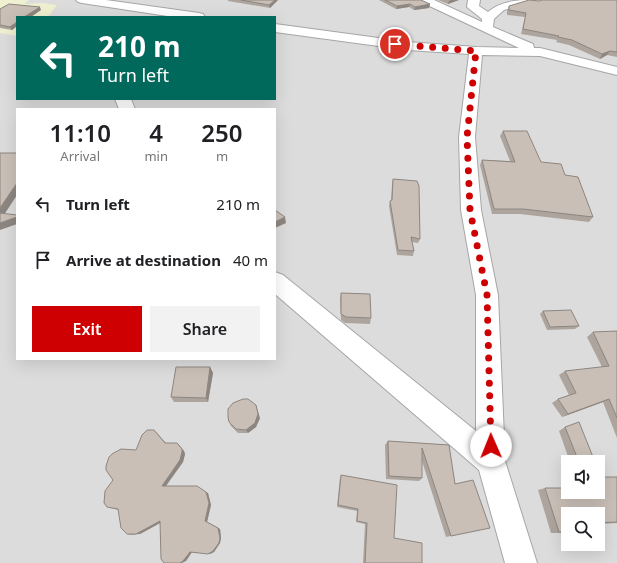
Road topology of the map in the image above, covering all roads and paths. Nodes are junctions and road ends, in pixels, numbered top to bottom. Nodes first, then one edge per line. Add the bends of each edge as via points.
1 (82, 0) edge
2 (425, 0) edge
3 (474, 0) edge
4 (527, 0) edge
5 (101, 3) junction
6 (102, 16) edge
7 (192, 16) edge
8 (488, 24) junction
9 (276, 28) edge
10 (476, 51) junction
11 (540, 52) junction
12 (617, 71) edge
13 (276, 282) edge
14 (491, 461) junction
15 (521, 563) edge

1 - 5 street
2 - 8 street
3 - 8 street via 473,7
4 - 8 street via 500,8
5 - 6 street
5 - 7 street
8 - 11 street
9 - 10 street via 386,43
10 - 11 street
10 - 14 street via 467,137 470,210 487,295
11 - 12 street
13 - 14 street
14 - 15 street

